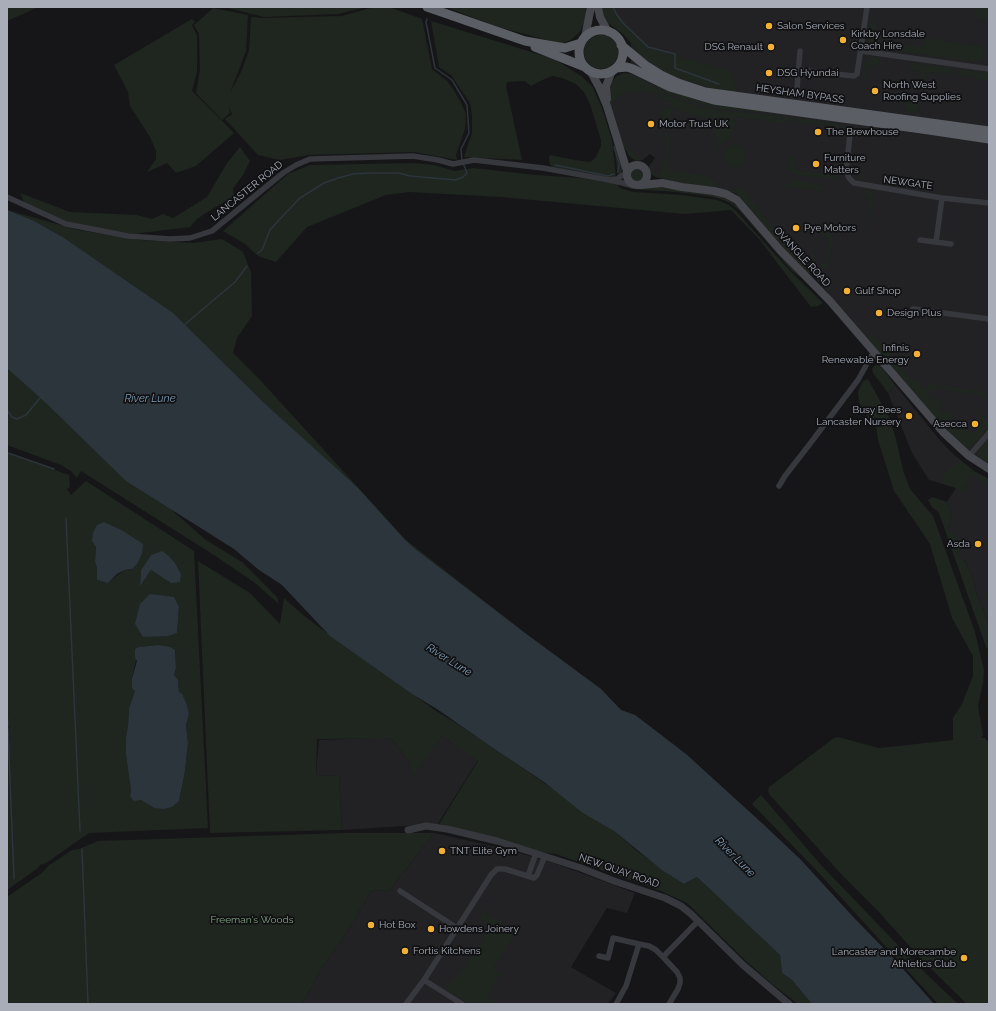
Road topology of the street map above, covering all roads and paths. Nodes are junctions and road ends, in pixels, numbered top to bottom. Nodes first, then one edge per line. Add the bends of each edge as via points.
1 (427, 7) edge
2 (591, 7) edge
3 (598, 7) edge
4 (866, 7) edge
5 (608, 32) junction
6 (583, 40) junction
7 (525, 41) junction
8 (621, 45) junction
9 (800, 51) dead end
10 (860, 51) junction
11 (989, 69) edge
12 (588, 70) junction
13 (614, 70) junction
14 (799, 70) junction
15 (797, 88) dead end
16 (607, 106) junction
17 (989, 131) edge
18 (850, 134) dead end
19 (989, 139) edge
20 (618, 142) junction
21 (637, 165) junction
22 (627, 172) junction
23 (647, 172) junction
24 (609, 180) junction
25 (662, 183) junction
26 (632, 185) junction
27 (641, 185) junction
28 (7, 197) edge
29 (942, 198) junction
30 (989, 203) edge
31 (920, 240) dead end
32 (936, 242) junction
33 (951, 244) dead end
34 (913, 309) dead end
35 (989, 318) edge
36 (874, 351) junction
37 (989, 433) edge
38 (969, 456) junction
39 (989, 469) edge
40 (779, 486) dead end
41 (408, 830) dead end
42 (536, 853) junction
43 (545, 856) junction
44 (528, 876) junction
45 (400, 892) dead end
46 (698, 922) junction
47 (457, 928) junction
48 (639, 944) junction
49 (599, 956) dead end
50 (663, 957) junction
51 (424, 980) junction
52 (406, 1004) edge
53 (462, 1004) edge
54 (616, 1004) edge
55 (669, 1004) edge
56 (788, 1004) edge

1 - 7 highway
2 - 6 main road
3 - 5 main road
4 - 10 street
5 - 6 highway via 596,31
5 - 8 highway via 614,34
6 - 7 highway via 565,48
6 - 12 highway via 579,56
7 - 12 highway
8 - 13 highway via 622,57
8 - 17 highway, HEYSHAM BYPASS via 661,75 705,92
9 - 14 street
10 - 11 street
10 - 14 street via 858,70 854,76
12 - 13 highway via 602,74
12 - 16 main road
13 - 16 main road via 606,86
13 - 19 highway, HEYSHAM BYPASS via 633,68 670,87 714,100
14 - 15 street
16 - 20 main road
18 - 29 street, NEWGATE via 846,171 848,178 854,183
20 - 21 main road
20 - 22 main road
21 - 22 main road via 631,166
21 - 23 main road
22 - 24 street via 617,179
22 - 26 main road via 626,178
23 - 25 main road, OVANGLE ROAD via 653,179
23 - 27 main road via 647,178
24 - 26 street
24 - 28 street, LANCASTER ROAD via 543,168 472,161 457,164 413,156 310,159 282,173 212,231 190,238 170,239 128,236 66,224
25 - 27 main road, OVANGLE ROAD
25 - 36 main road, OVANGLE ROAD via 721,192 737,200
26 - 27 main road
29 - 30 street, NEWGATE
29 - 32 street
31 - 32 street
32 - 33 street
34 - 35 street
36 - 38 main road, OVANGLE ROAD via 933,421
36 - 40 street via 858,380
37 - 38 street
38 - 39 main road, OVANGLE ROAD
41 - 42 street, NEW QUAY ROAD via 426,826 447,829
42 - 43 street, NEW QUAY ROAD
42 - 44 street
43 - 44 street via 537,875 534,878
43 - 46 street, NEW QUAY ROAD via 665,898 681,906
44 - 47 street via 497,869
45 - 47 street
46 - 50 street
46 - 56 street, NEW QUAY ROAD via 743,966
47 - 51 street
48 - 49 street via 613,938 608,958
48 - 50 street via 649,946
48 - 54 street via 626,986
50 - 55 street via 680,978 678,989
51 - 52 street
51 - 53 street

